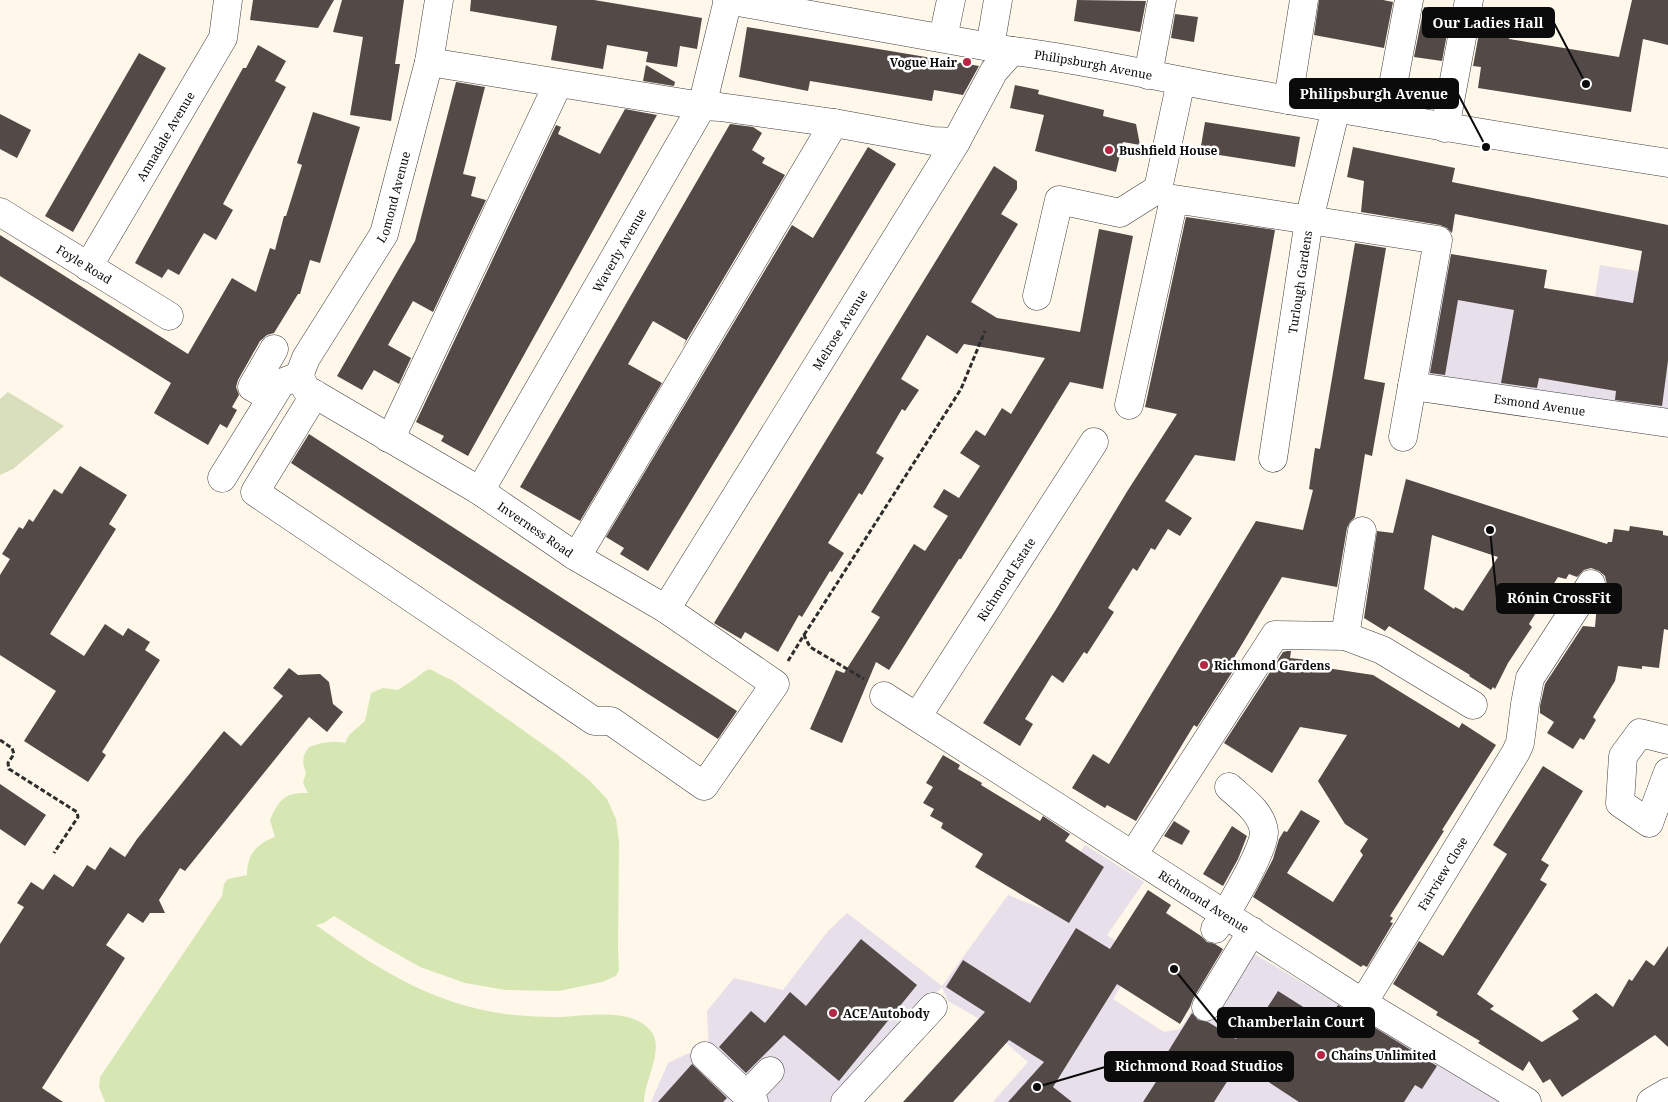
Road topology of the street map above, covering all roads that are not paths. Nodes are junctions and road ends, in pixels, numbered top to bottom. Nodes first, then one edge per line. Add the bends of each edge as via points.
1 (228, 0) edge
2 (439, 0) edge
3 (728, 0) edge
4 (951, 0) edge
5 (998, 0) edge
6 (1162, 0) edge
7 (1304, 0) edge
8 (1409, 0) edge
9 (1469, 0) edge
10 (943, 38) junction
11 (1001, 49) junction
12 (429, 62) junction
13 (1148, 75) junction
14 (1181, 81) junction
15 (558, 84) junction
16 (1288, 100) junction
17 (702, 106) junction
18 (1336, 108) junction
19 (1387, 117) junction
20 (834, 123) junction
21 (1445, 128) junction
22 (956, 142) junction
23 (1667, 157) edge
24 (0, 212) edge
25 (1309, 220) junction
26 (88, 267) junction
27 (1037, 296) dead end
28 (169, 316) dead end
29 (274, 349) dead end
30 (307, 385) junction
31 (1412, 386) junction
32 (271, 398) junction
33 (1129, 405) dead end
34 (1668, 424) edge
35 (1403, 437) dead end
36 (388, 438) junction
37 (1094, 442) dead end
38 (1273, 458) dead end
39 (222, 478) dead end
40 (480, 491) junction
41 (1362, 531) dead end
42 (575, 556) junction
43 (1591, 584) dead end
44 (666, 609) junction
45 (1345, 636) junction
46 (775, 684) joint
47 (884, 696) road end
48 (1473, 705) dead end
49 (917, 717) junction
50 (1668, 740) edge
51 (1668, 772) edge
52 (1229, 787) dead end
53 (1133, 855) junction
54 (1221, 921) junction
55 (1252, 931) junction
56 (1363, 1003) junction
57 (933, 1007) dead end
58 (1206, 1007) dead end
59 (704, 1056) dead end
60 (770, 1071) dead end
61 (1668, 1092) edge
62 (750, 1099) edge
63 (845, 1102) edge
64 (1527, 1102) edge
65 (1652, 1102) edge

1 - 26 street, Annadale Avenue via 223,38
2 - 12 street, Lomond Avenue
3 - 10 street, Philipsburgh Avenue
3 - 17 street, Waverly Avenue
4 - 10 street
5 - 11 street
6 - 13 street
7 - 16 street
8 - 19 street
9 - 21 street
10 - 11 street, Philipsburgh Avenue
11 - 13 street, Philipsburgh Avenue
11 - 22 street, Melrose Avenue via 994,71
12 - 15 street
12 - 30 street, Lomond Avenue via 384,234 306,358
13 - 14 street, Philipsburgh Avenue
14 - 16 street, Philipsburgh Avenue
14 - 27 street via 1158,189 1120,213 1059,200
15 - 17 street
15 - 36 street
16 - 18 street, Philipsburgh Avenue
17 - 20 street
17 - 40 street, Waverly Avenue
18 - 19 street, Philipsburgh Avenue
18 - 25 street, Turlough Gardens
19 - 21 street, Philipsburgh Avenue
20 - 22 street via 933,141
20 - 42 street
21 - 23 street, Philipsburgh Avenue
22 - 44 street, Melrose Avenue
24 - 26 street, Foyle Road
25 - 31 street via 1438,240
25 - 33 street via 1174,199
25 - 38 street, Turlough Gardens
26 - 28 street, Foyle Road
29 - 32 street via 252,387
30 - 32 street via 281,384
30 - 36 street, Inverness Road
30 - 46 street, Lomond Avenue via 255,492 594,721 611,721 704,786
31 - 34 street, Esmond Avenue
31 - 35 street
32 - 39 street
36 - 40 street, Inverness Road
37 - 49 street, Richmond Estate
40 - 42 street, Inverness Road
41 - 45 street
42 - 44 street, Inverness Road
43 - 56 street, Fairview Close via 1530,678 1520,743
44 - 46 street, Inverness Road
45 - 48 street via 1382,650
45 - 53 street via 1275,635
47 - 49 street, Richmond Avenue
49 - 53 street, Richmond Avenue
50 - 51 street via 1640,733 1623,756 1620,803 1649,822
52 - 54 street via 1253,808 1264,832 1262,845
53 - 54 street, Richmond Avenue
54 - 55 street, Richmond Avenue
55 - 56 street, Richmond Avenue
55 - 58 street
56 - 64 street, Richmond Avenue
57 - 63 street
59 - 62 street
60 - 62 street
61 - 65 street

